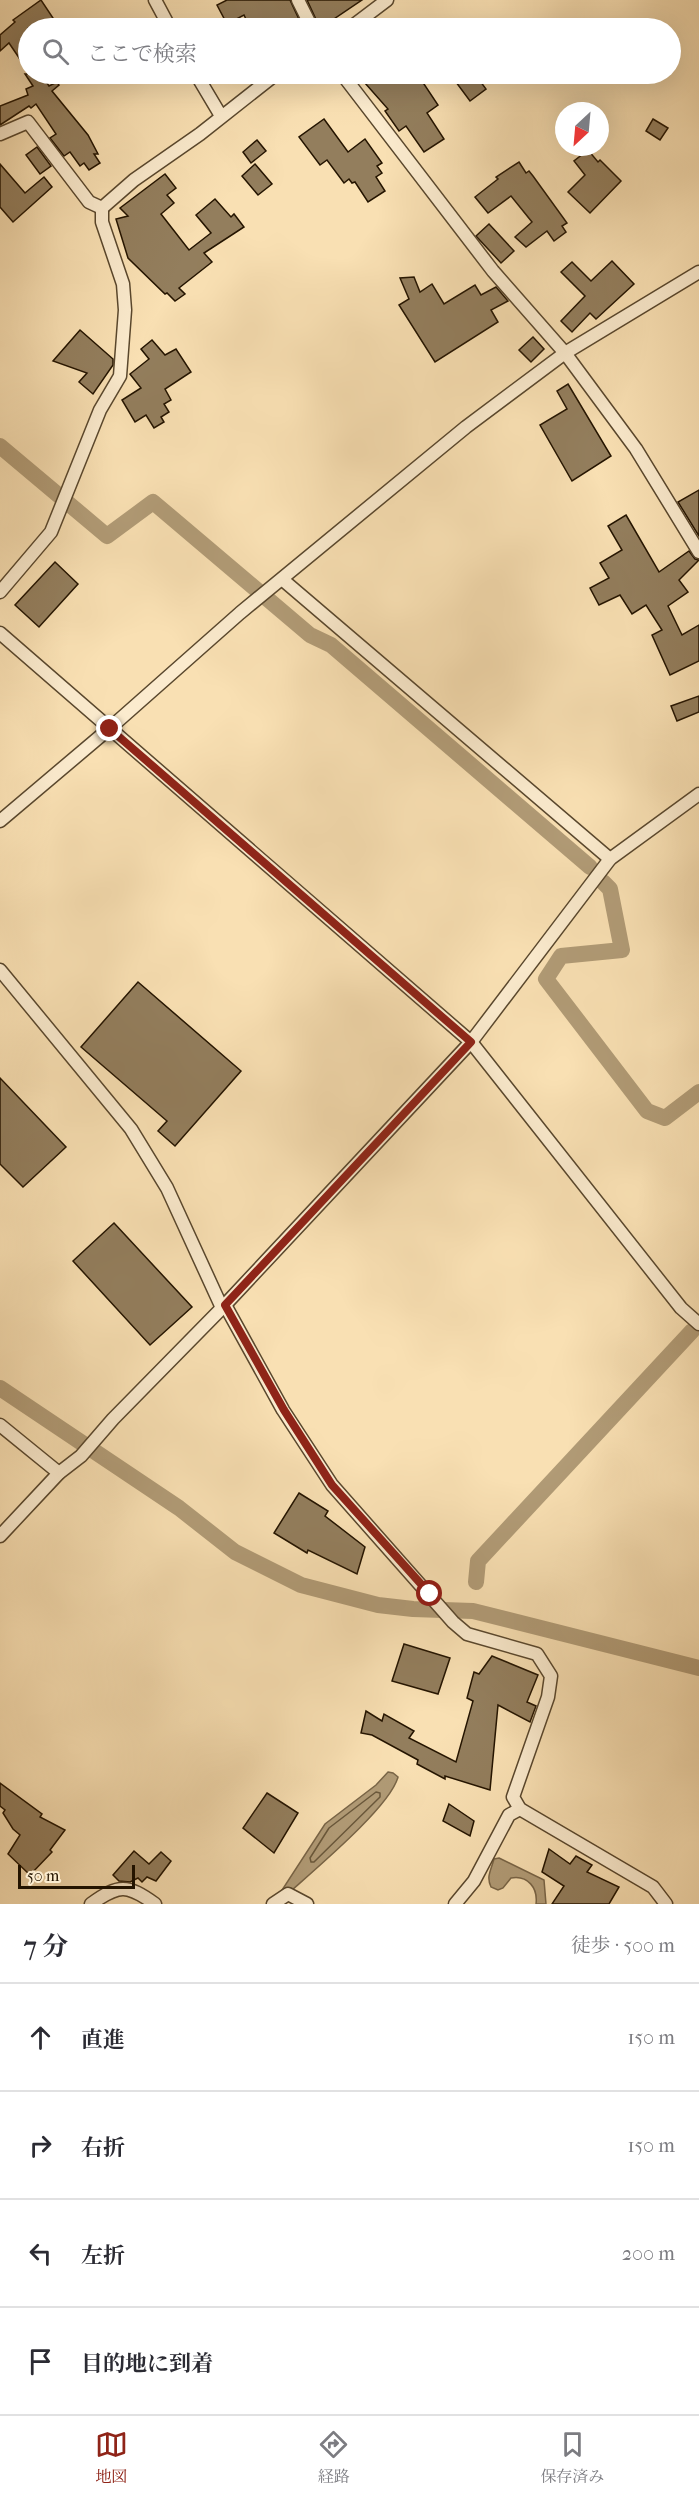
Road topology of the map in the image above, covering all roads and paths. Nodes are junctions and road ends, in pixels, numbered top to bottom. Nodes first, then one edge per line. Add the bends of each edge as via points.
1 (155, 0) edge
2 (298, 0) edge
3 (387, 0) edge
4 (165, 18) edge
5 (307, 18) edge
6 (364, 18) edge
7 (202, 84) edge
8 (263, 84) edge
9 (350, 84) edge
10 (221, 116) junction
11 (0, 134) edge
12 (102, 208) junction
13 (699, 272) edge
14 (565, 352) junction
15 (699, 552) edge
16 (278, 583) junction
17 (0, 592) edge
18 (0, 633) edge
19 (110, 729) junction
20 (699, 794) edge
21 (0, 821) edge
22 (610, 859) junction
23 (0, 970) edge
24 (471, 1042) junction
25 (223, 1307) junction
26 (699, 1324) edge
27 (0, 1425) edge
28 (59, 1473) junction
29 (0, 1536) edge
30 (520, 1809) junction
31 (91, 1904) edge
32 (155, 1904) edge
33 (273, 1904) edge
34 (307, 1904) edge
35 (455, 1904) edge
36 (666, 1904) edge

1 - 4 street
2 - 5 street
3 - 6 street
7 - 10 street
8 - 10 street
9 - 14 street via 493,271
10 - 12 street
11 - 12 street via 28,122 89,202
12 - 17 street via 102,222 123,284 120,376 100,410 51,532
13 - 14 street
14 - 15 street via 636,449
14 - 16 street via 466,427
16 - 19 street
16 - 22 street
18 - 19 street
19 - 21 street
19 - 24 street
20 - 22 street
22 - 24 street
23 - 25 street via 131,1129 167,1188
24 - 25 street
24 - 26 street via 681,1308
25 - 28 street via 112,1419 81,1456
25 - 30 street via 332,1485 453,1622 467,1634 537,1654 551,1676 548,1697 513,1797
27 - 28 street
28 - 29 street
30 - 35 street via 509,1815 474,1881
30 - 36 street via 653,1887
31 - 32 street via 105,1893 126,1888
33 - 34 street via 288,1894

